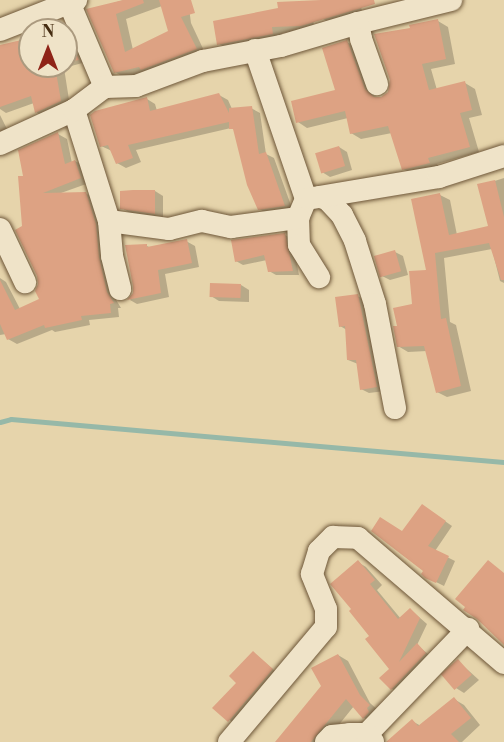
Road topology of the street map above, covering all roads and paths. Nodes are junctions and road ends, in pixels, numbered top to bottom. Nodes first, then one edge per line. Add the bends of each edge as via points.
1 (451, 0) edge
2 (72, 1) edge
3 (358, 23) junction
4 (0, 30) edge
5 (255, 50) junction
6 (377, 84) dead end
7 (105, 87) junction
8 (74, 111) junction
9 (0, 144) edge
10 (504, 156) edge
11 (308, 205) junction
12 (109, 221) junction
13 (0, 229) edge
14 (320, 277) dead end
15 (25, 282) dead end
16 (120, 290) dead end
17 (395, 408) dead end
18 (468, 629) junction
19 (502, 658) edge
20 (370, 738) edge
21 (229, 742) edge
22 (326, 742) edge

1 - 3 street
2 - 4 street
2 - 7 street
3 - 5 street
3 - 6 street
5 - 7 street via 203,62 136,86
5 - 11 street
7 - 8 street
8 - 9 street
8 - 12 street
10 - 11 street via 439,177
11 - 12 street via 231,227 201,221 169,229
11 - 14 street via 299,245
11 - 17 street via 327,199 342,215 355,241 375,304
12 - 16 street
13 - 15 street
18 - 19 street
18 - 20 street
18 - 21 street via 358,538 333,537 319,551 312,574 326,609 326,627
20 - 22 street via 332,736

